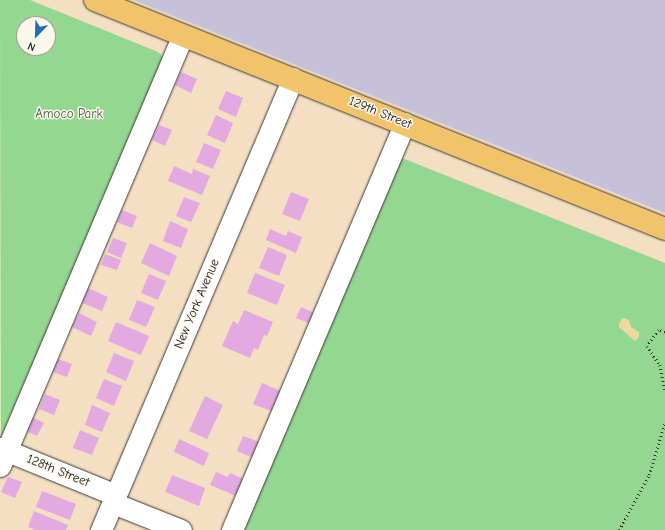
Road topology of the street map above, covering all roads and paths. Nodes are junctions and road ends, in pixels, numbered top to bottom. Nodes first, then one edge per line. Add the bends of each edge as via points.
1 (95, 0) edge
2 (183, 34) junction
3 (293, 78) junction
4 (405, 123) junction
5 (665, 228) edge
6 (665, 332) edge
7 (665, 390) edge
8 (665, 422) edge
9 (2, 455) edge
10 (114, 499) junction
11 (101, 530) edge
12 (181, 530) edge
13 (232, 530) edge
14 (619, 530) edge

1 - 2 main road, 129th Street
2 - 3 main road, 129th Street
2 - 9 street
3 - 4 main road, 129th Street
3 - 10 street, New York Avenue
4 - 5 main road, 129th Street
4 - 13 street
6 - 7 path via 659,330 647,346 660,365
8 - 14 path via 649,475
9 - 10 street, 128th Street
10 - 11 street, New York Avenue
10 - 12 street, 128th Street

